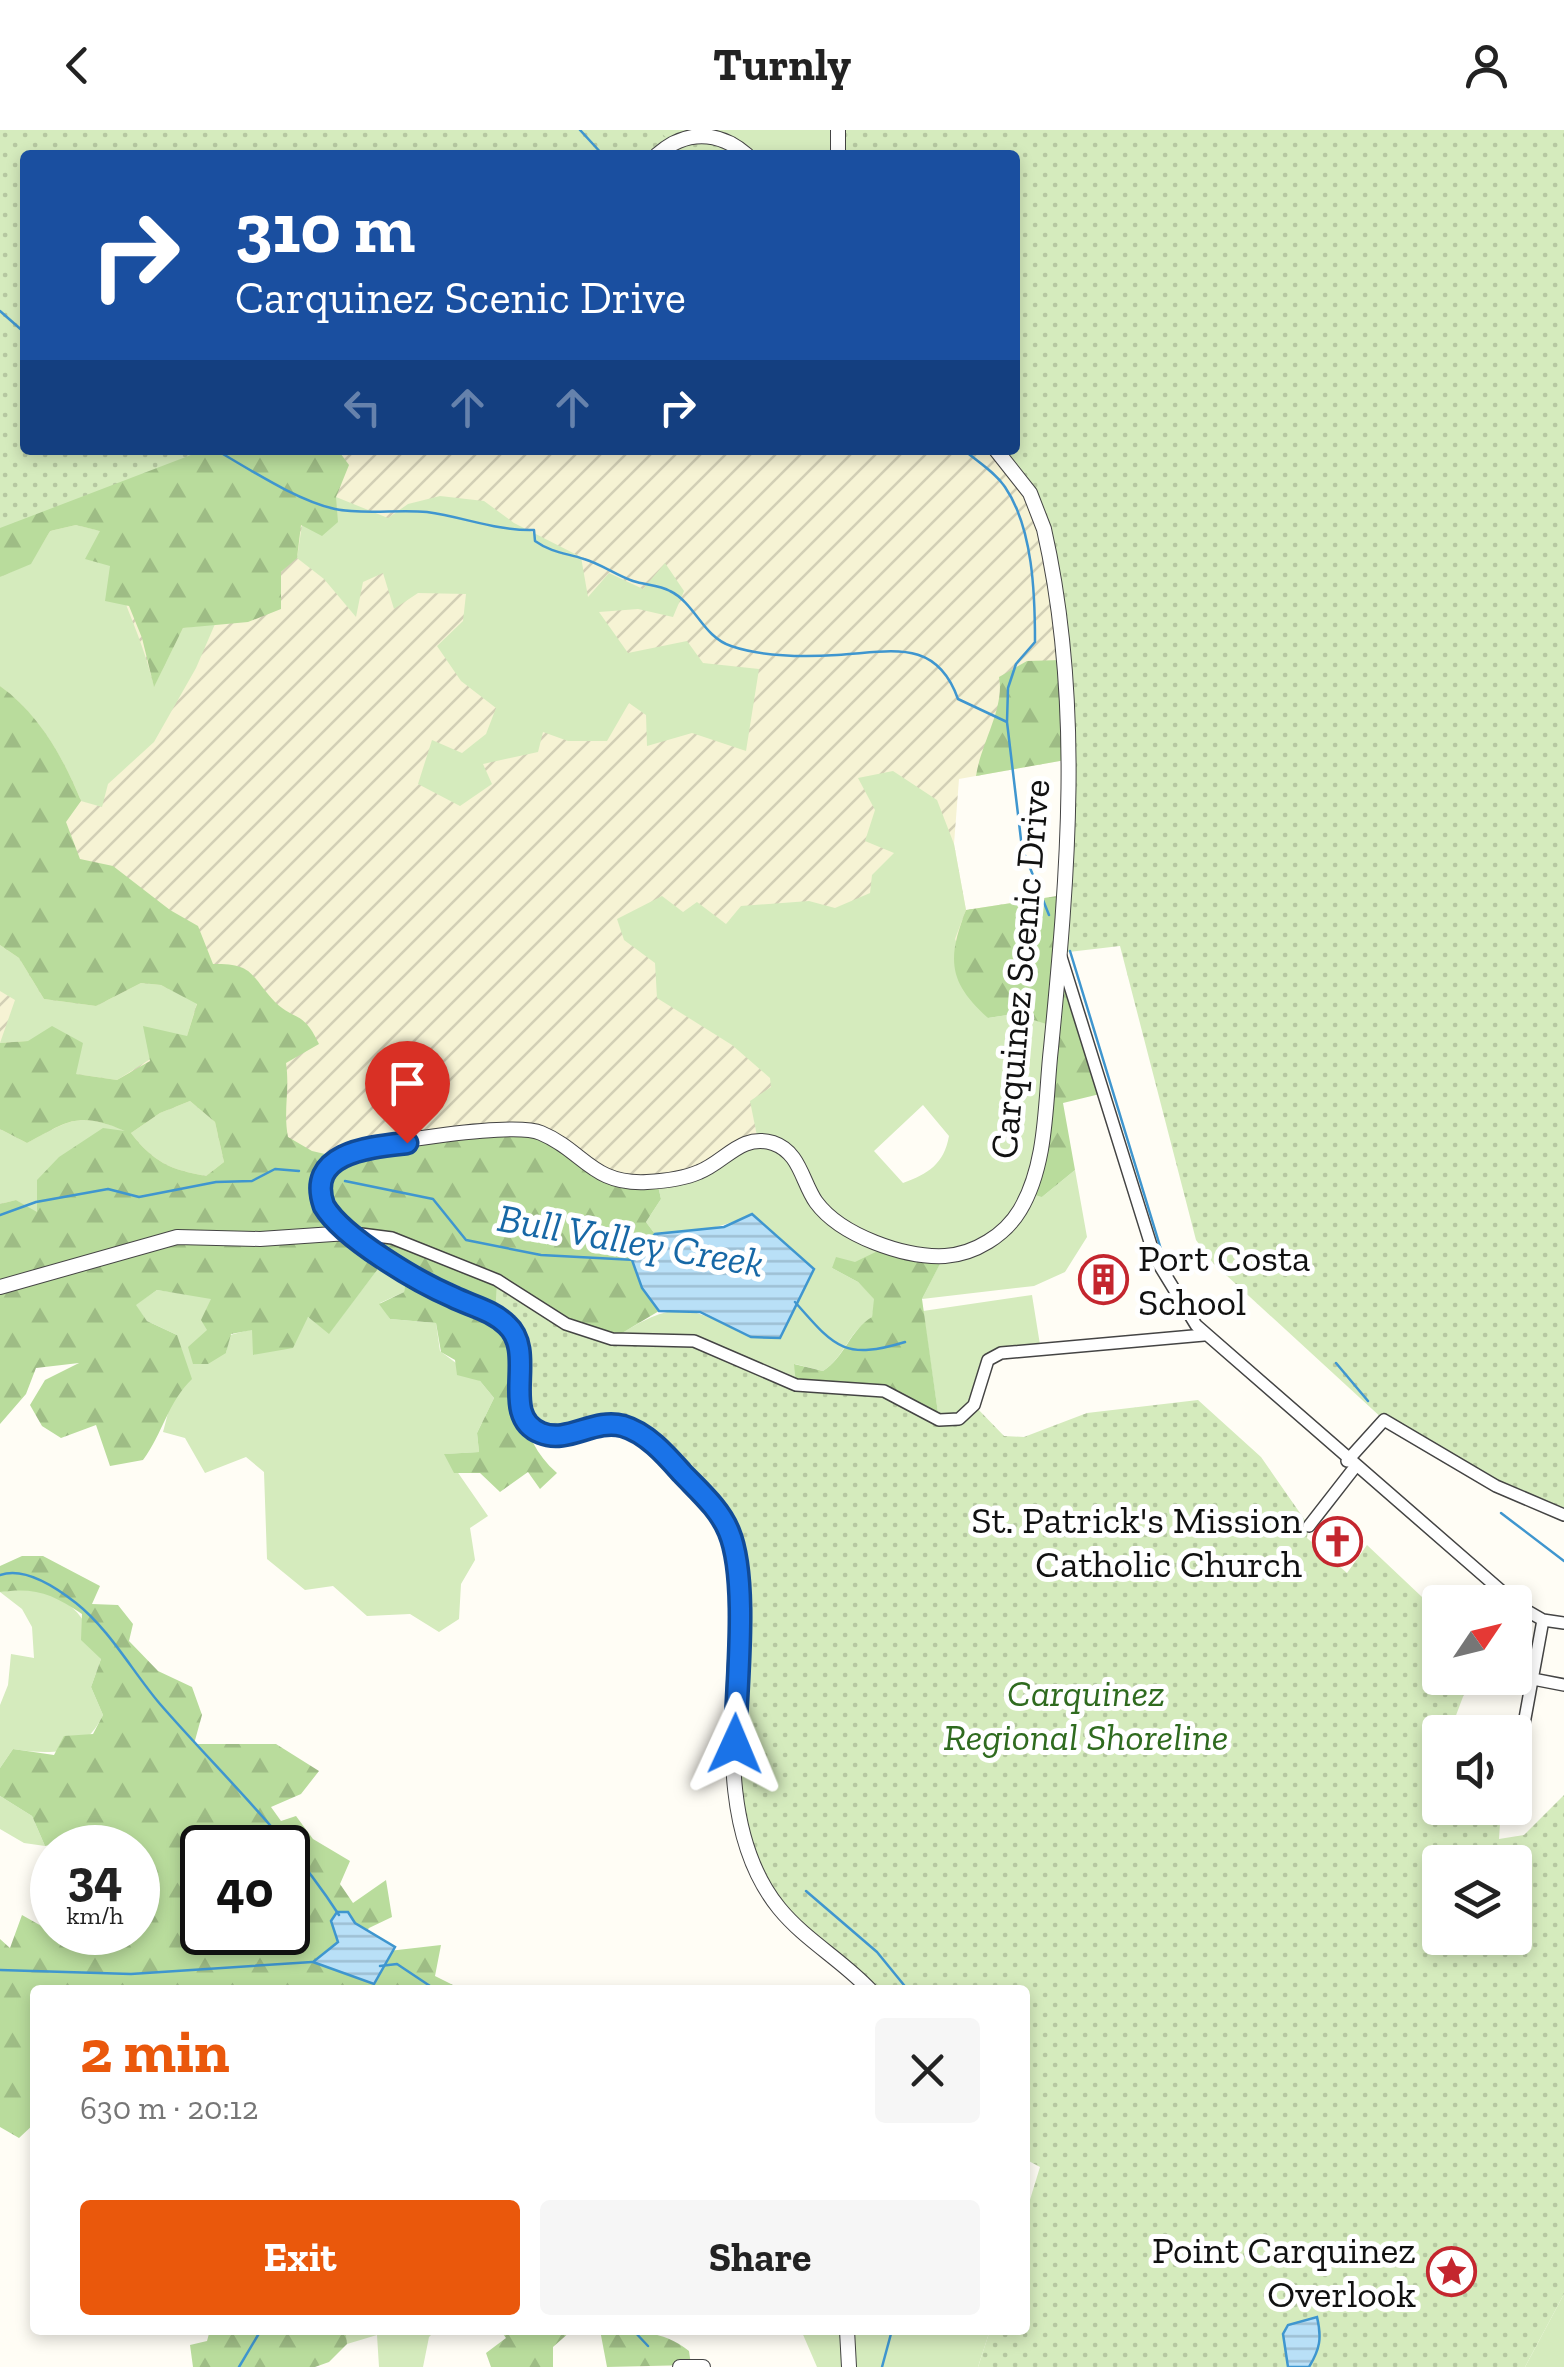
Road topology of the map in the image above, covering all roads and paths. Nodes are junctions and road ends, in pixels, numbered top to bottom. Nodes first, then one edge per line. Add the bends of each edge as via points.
1 (664, 150) edge
2 (740, 150) edge
3 (1000, 455) edge
4 (1060, 953) junction
5 (349, 1233) junction
6 (0, 1287) edge
7 (1204, 1336) junction
8 (1351, 1464) junction
9 (1564, 1514) edge
10 (1309, 1526) dead end
11 (1493, 1585) edge
12 (1532, 1614) edge
13 (1543, 1620) junction
14 (1564, 1624) edge
15 (1533, 1679) junction
16 (1564, 1686) edge
17 (1526, 1715) edge
18 (864, 1985) edge
19 (847, 2335) edge
20 (680, 2367) edge
21 (703, 2367) edge
22 (849, 2367) edge

1 - 2 street via 702,134
3 - 4 street, Carquinez Scenic Drive via 1036,506 1051,567 1072,759
4 - 5 street, Carquinez Scenic Drive via 1035,1173 1012,1221 973,1249 916,1254 846,1227 818,1206 791,1155 768,1142 738,1146 684,1177 629,1182 597,1173 554,1140 524,1128 347,1152 326,1170 320,1188 329,1214
4 - 7 street via 1155,1258
5 - 6 street via 176,1237
5 - 7 street via 392,1238 480,1273 566,1324 612,1339 694,1341 796,1385 884,1391 939,1420 959,1419 974,1406 988,1360 1000,1353
5 - 18 street, Carquinez Scenic Drive via 509,1326 522,1353 522,1412 535,1430 554,1436 608,1424 635,1432 719,1514 737,1564 735,1788 746,1850 789,1919
7 - 8 street
8 - 9 street via 1384,1420 1496,1486
8 - 10 street
8 - 11 street
12 - 13 street
13 - 14 street
13 - 15 street
15 - 16 street
15 - 17 street
19 - 22 street
20 - 21 street

